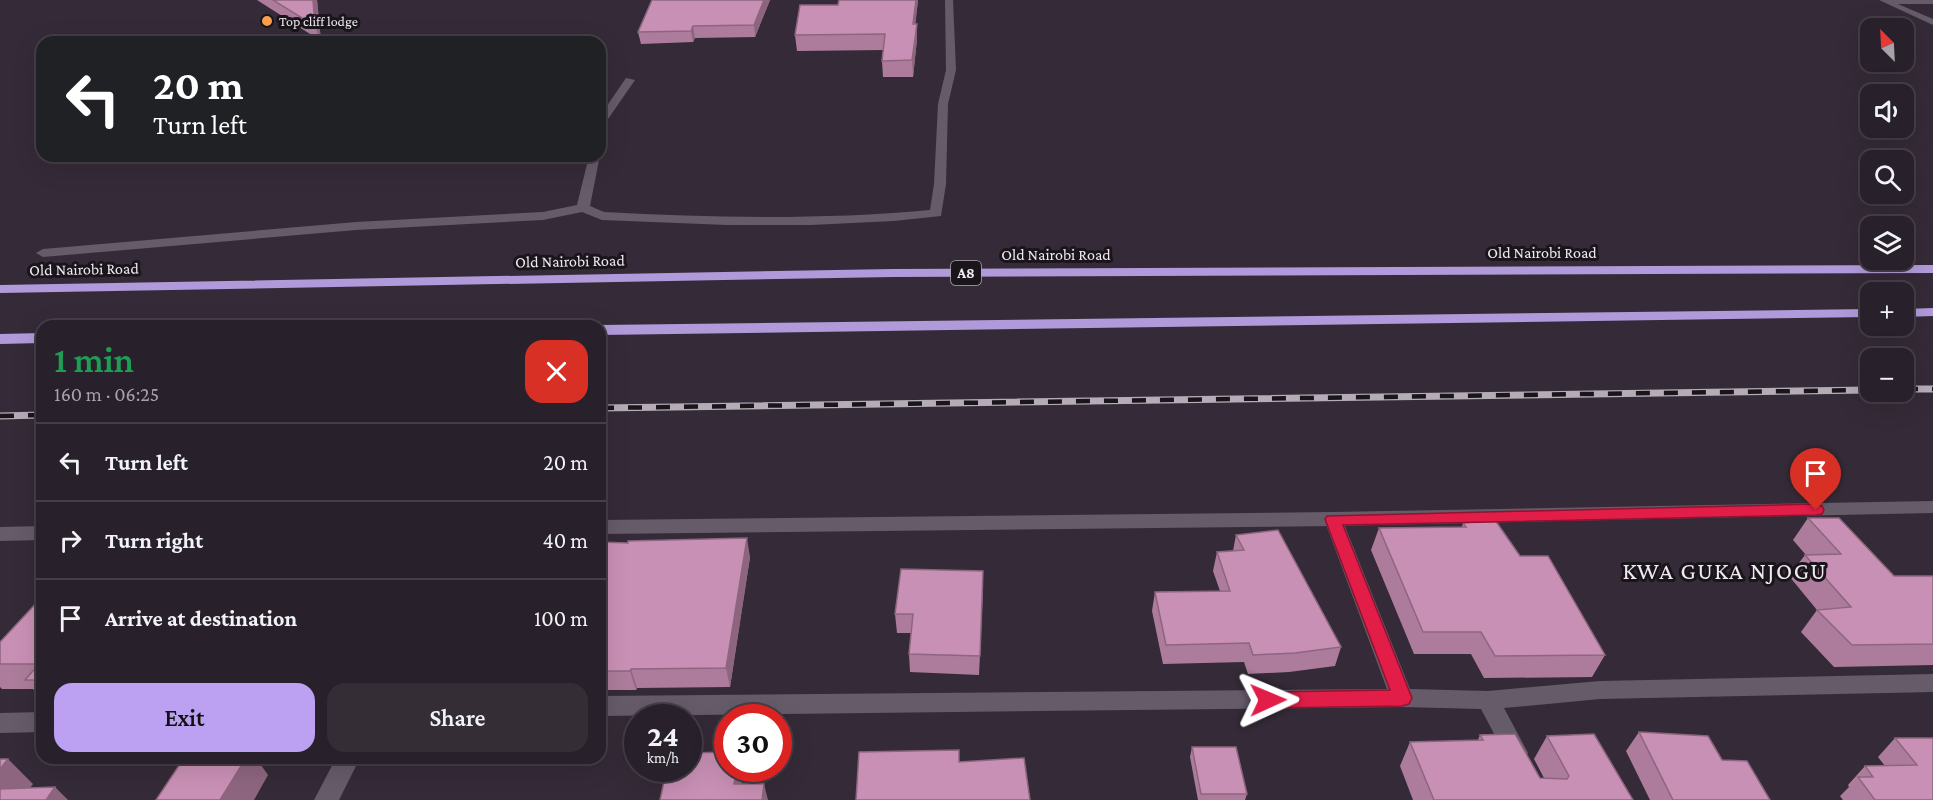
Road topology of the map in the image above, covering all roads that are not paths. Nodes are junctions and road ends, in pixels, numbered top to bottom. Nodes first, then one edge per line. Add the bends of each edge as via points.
1 (949, 0) edge
2 (1884, 1) edge
3 (1933, 1) edge
4 (1933, 22) edge
5 (630, 80) dead end
6 (606, 116) edge
7 (594, 162) edge
8 (583, 208) junction
9 (43, 253) dead end
10 (1933, 269) edge
11 (0, 289) edge
12 (1933, 312) edge
13 (1860, 313) edge
14 (1914, 313) edge
15 (606, 330) edge
16 (36, 338) edge
17 (0, 339) edge
18 (1933, 507) edge
19 (1333, 519) junction
20 (606, 527) edge
21 (36, 533) edge
22 (0, 534) edge
23 (1933, 683) edge
24 (1402, 698) junction
25 (1488, 700) junction
26 (606, 706) edge
27 (36, 722) edge
28 (0, 723) edge
29 (345, 764) edge
30 (1525, 770) edge
31 (326, 800) edge

1 - 8 street via 951,70 943,104 936,213 877,220 724,222 602,216
2 - 3 street
2 - 4 street
5 - 6 street
7 - 8 street
8 - 9 street via 543,216 356,226
10 - 11 highway, Old Nairobi Road / A8 via 893,273
12 - 14 highway
13 - 15 highway
16 - 17 highway
18 - 19 street
19 - 20 street
19 - 24 street
21 - 22 street
23 - 25 street via 1600,690
24 - 25 street
24 - 26 street
25 - 30 street
27 - 28 street
29 - 31 street

